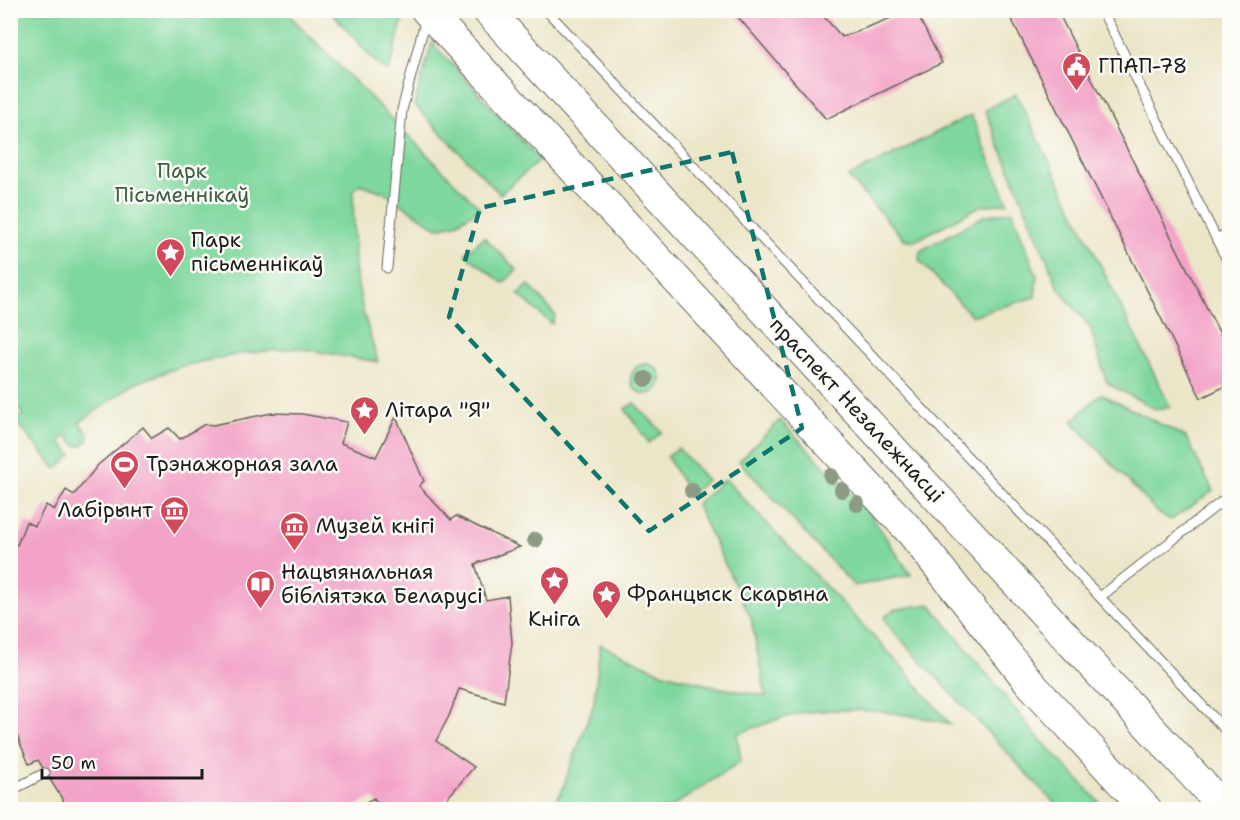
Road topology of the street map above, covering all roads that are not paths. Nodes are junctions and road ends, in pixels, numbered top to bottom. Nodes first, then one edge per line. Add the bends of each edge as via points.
1 (487, 10) edge
2 (546, 10) edge
3 (1102, 10) edge
4 (427, 11) edge
5 (1230, 231) edge
6 (1217, 238) junction
7 (1230, 266) edge
8 (387, 268) dead end
9 (1230, 495) edge
10 (1100, 597) junction
11 (1230, 735) edge
12 (45, 773) dead end
13 (10, 791) edge
14 (1147, 810) edge
15 (1226, 810) edge

1 - 15 main road, праспект Незалежнасці
2 - 10 lane
3 - 6 lane
4 - 8 lane via 402,110
4 - 14 main road, праспект Незалежнасці via 911,532 1030,683
5 - 6 lane
6 - 7 lane
9 - 10 lane
10 - 11 lane
12 - 13 lane

